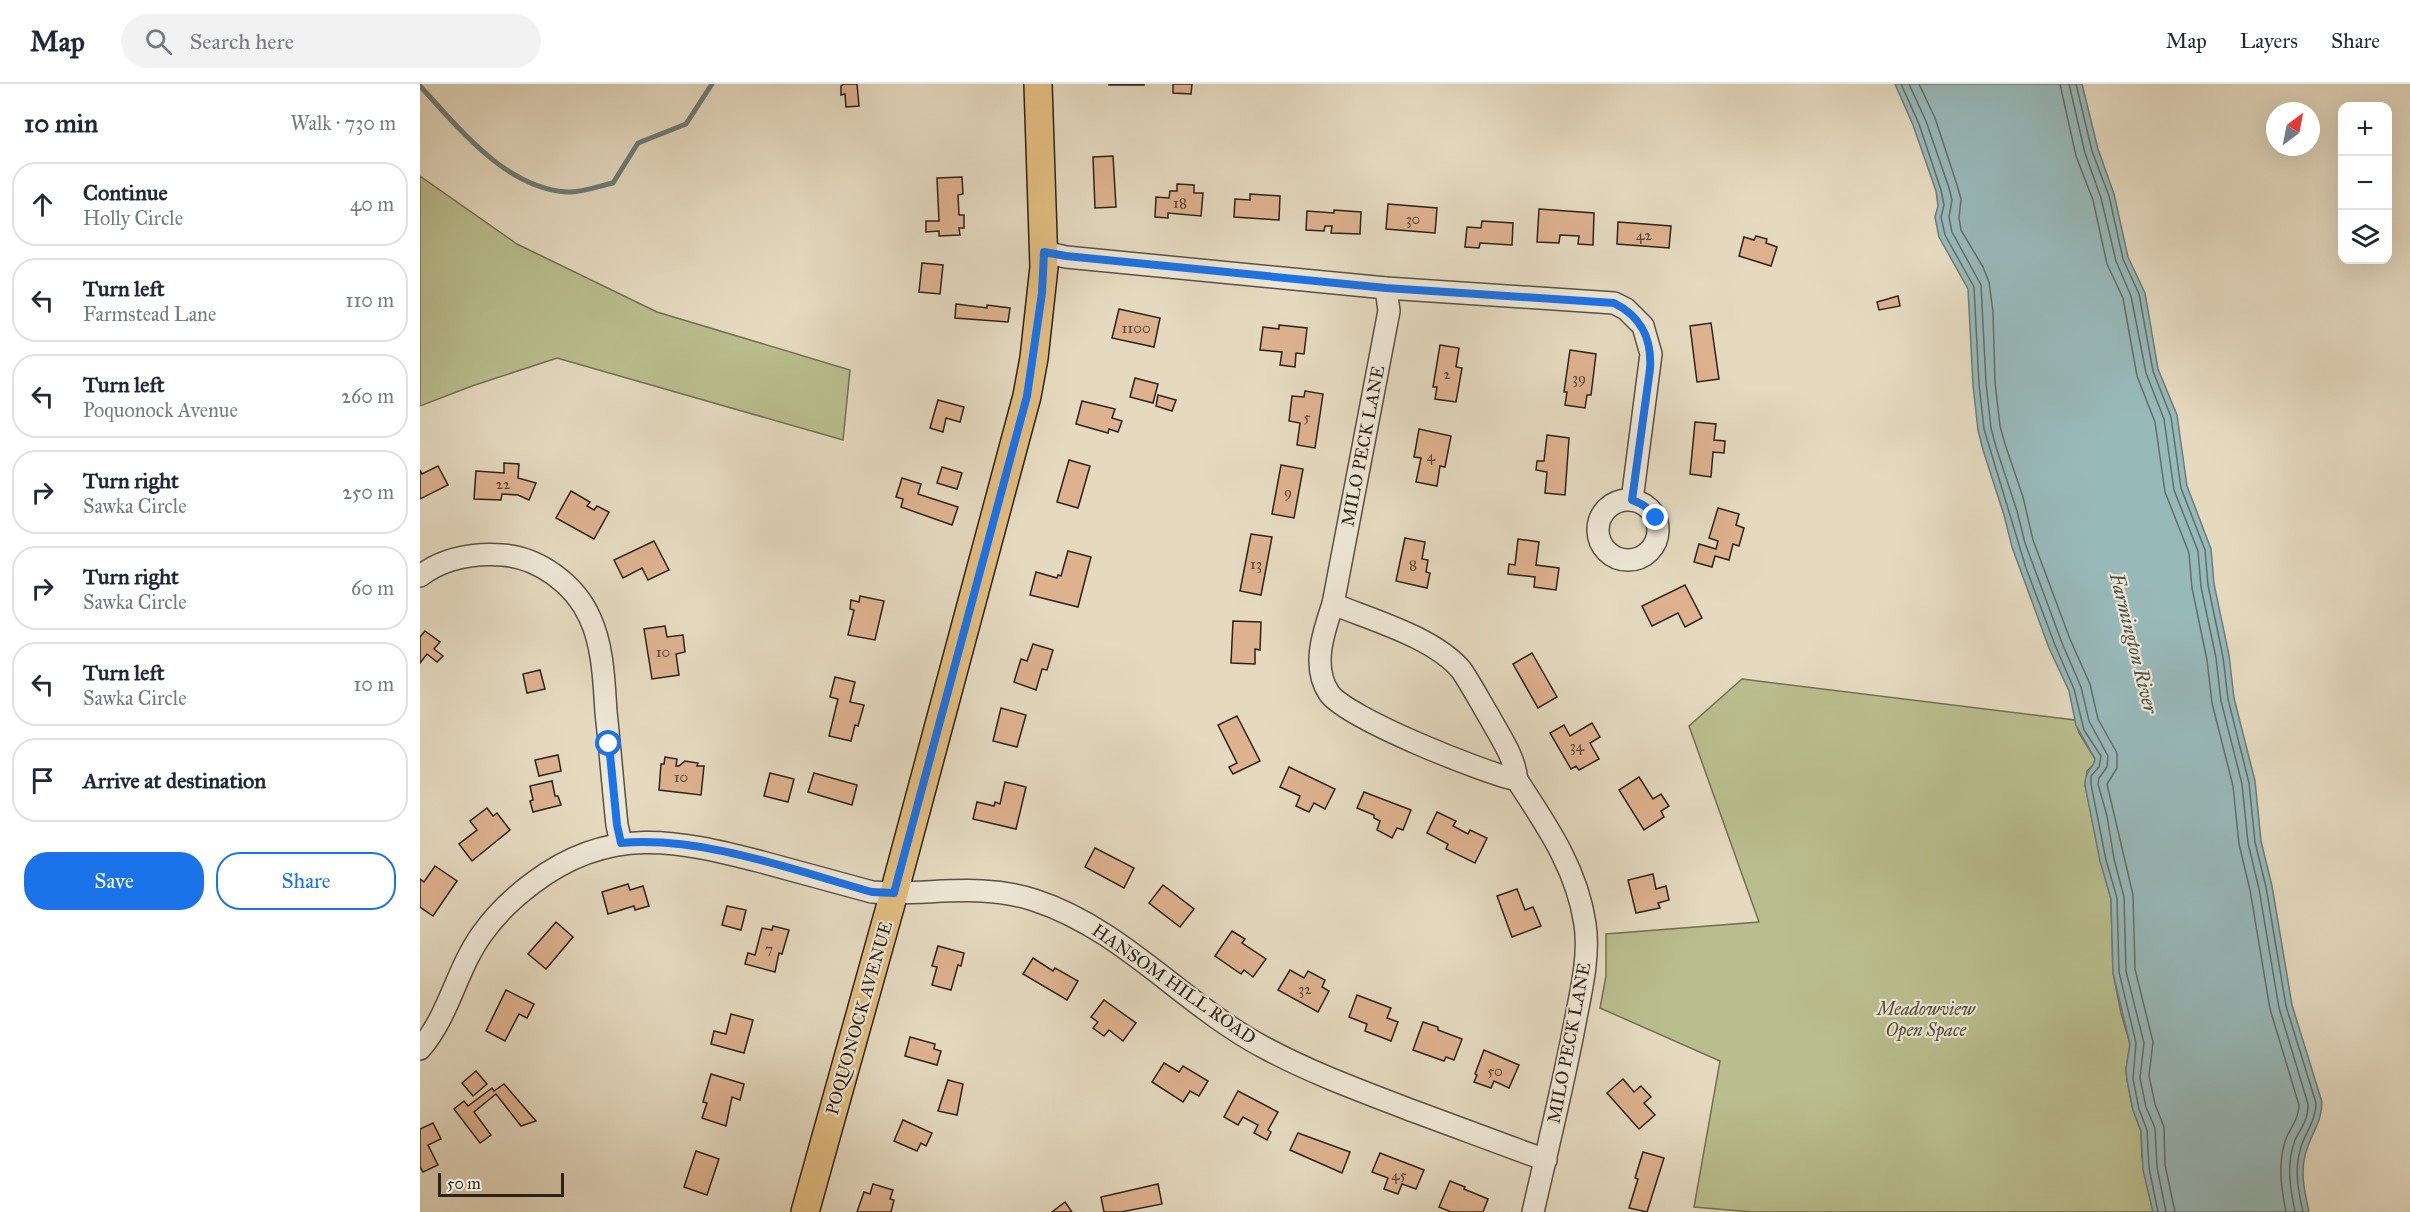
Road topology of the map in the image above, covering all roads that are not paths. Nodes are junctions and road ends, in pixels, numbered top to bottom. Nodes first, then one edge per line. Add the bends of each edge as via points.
1 (1038, 84) edge
2 (1044, 252) junction
3 (1386, 288) junction
4 (1632, 500) dead end
5 (420, 576) edge
6 (1333, 604) junction
7 (1517, 780) junction
8 (621, 843) junction
9 (894, 893) junction
10 (420, 1049) edge
11 (1546, 1160) junction
12 (805, 1212) edge
13 (1533, 1212) edge

1 - 2 main road, POQUONOCK AVENUE
2 - 3 street
2 - 9 main road, POQUONOCK AVENUE via 1027,396
3 - 4 street via 1601,301 1626,309 1643,326 1651,354
3 - 6 street, MILO PECK LANE via 1389,311
5 - 8 street via 451,559 509,555 557,576 581,602 590,617 600,653
6 - 7 street, MILO PECK LANE via 1447,656 1461,671 1497,731 1515,763
6 - 7 street, MILO PECK LANE via 1319,658 1329,693 1344,708 1495,775
7 - 11 street, MILO PECK LANE via 1567,862 1586,933 1578,1009
8 - 9 street, HANSOM HILL ROAD via 654,841 696,846 872,892
8 - 10 street, HANSOM HILL ROAD via 550,870 494,918 470,954 442,1019
9 - 11 street, HANSOM HILL ROAD via 1006,892 1070,914 1103,932 1203,1008 1266,1049 1353,1088
9 - 12 main road, POQUONOCK AVENUE
11 - 13 street, MILO PECK LANE

